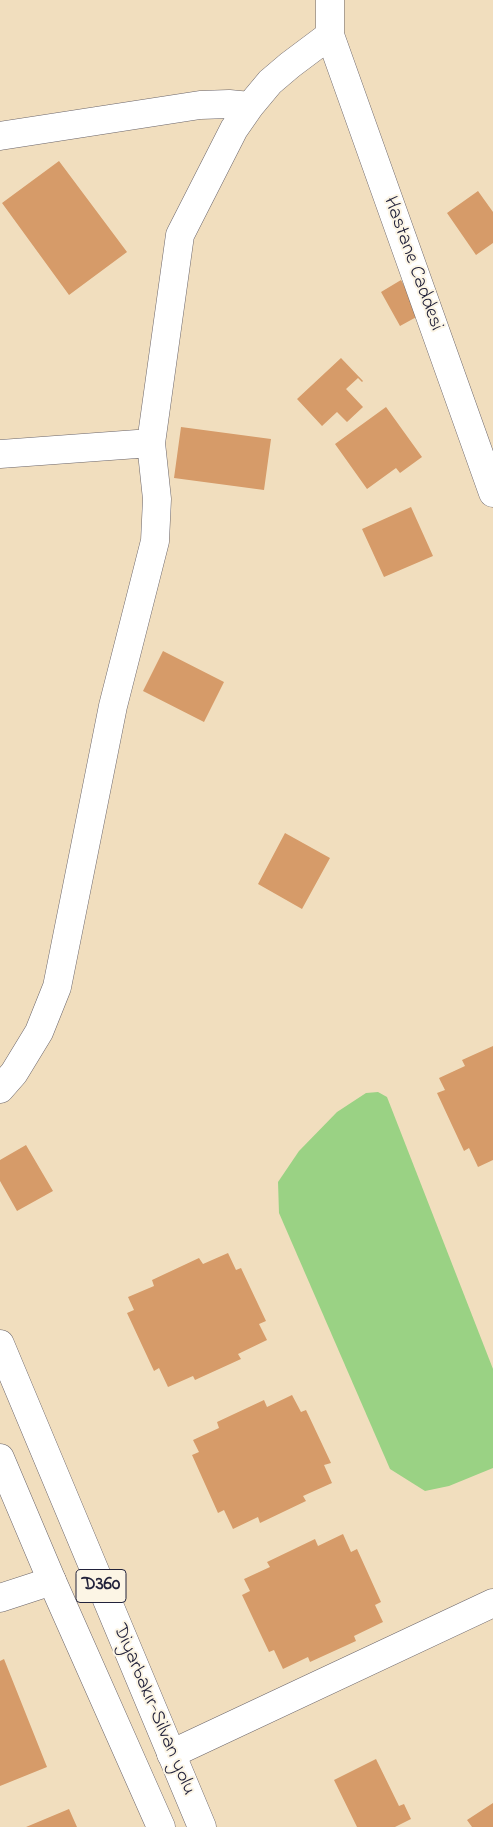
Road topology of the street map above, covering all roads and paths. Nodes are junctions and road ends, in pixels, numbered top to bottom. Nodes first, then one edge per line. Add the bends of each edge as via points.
1 (330, 0) edge
2 (330, 35) junction
3 (250, 106) junction
4 (0, 136) edge
5 (151, 443) junction
6 (0, 454) edge
7 (493, 493) edge
8 (0, 1089) edge
9 (0, 1344) edge
10 (0, 1458) edge
11 (52, 1581) junction
12 (0, 1598) edge
13 (493, 1604) edge
14 (171, 1754) junction
15 (162, 1827) edge
16 (202, 1827) edge

1 - 2 main road, Hastane Caddesi
2 - 3 main road via 270,82
2 - 7 main road, Hastane Caddesi
3 - 4 main road via 200,105
3 - 5 main road via 234,129 180,235
5 - 6 main road
5 - 8 main road via 157,499 155,541 113,706 57,987 39,1032 14,1073
9 - 14 main road, Diyarbakır-Silvan yolu / D360
10 - 11 main road, Diyarbakır-Silvan yolu / D360
11 - 12 main road
11 - 15 main road, Diyarbakır-Silvan yolu / D360
13 - 14 main road
14 - 16 main road, Diyarbakır-Silvan yolu / D360

